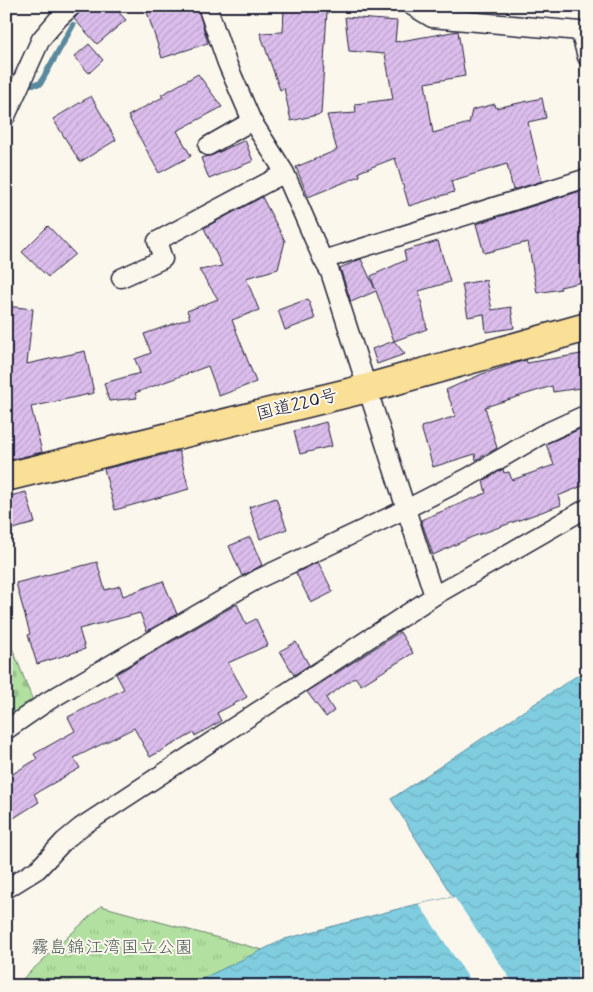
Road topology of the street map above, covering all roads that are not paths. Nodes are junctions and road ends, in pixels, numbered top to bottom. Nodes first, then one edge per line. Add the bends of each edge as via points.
1 (72, 6) edge
2 (207, 6) edge
3 (412, 6) edge
4 (583, 31) edge
5 (587, 57) edge
6 (6, 116) edge
7 (252, 121) junction
8 (208, 146) dead end
9 (285, 173) junction
10 (587, 178) edge
11 (323, 260) junction
12 (121, 278) dead end
13 (587, 327) edge
14 (368, 388) junction
15 (587, 414) edge
16 (6, 477) edge
17 (587, 508) edge
18 (406, 509) junction
19 (434, 596) junction
20 (6, 730) edge
21 (6, 889) edge

1 - 6 street via 41,39
2 - 7 street
3 - 4 street via 432,18
4 - 5 street
7 - 8 street
7 - 9 street
9 - 11 street
9 - 12 street via 157,241 163,259
10 - 11 street
11 - 14 street via 330,272
13 - 14 highway, 国道220号
14 - 16 highway, 国道220号
14 - 18 street
15 - 18 street via 541,435
17 - 19 street
18 - 19 street
18 - 20 street via 258,579 48,701
19 - 21 street via 81,827 38,869

